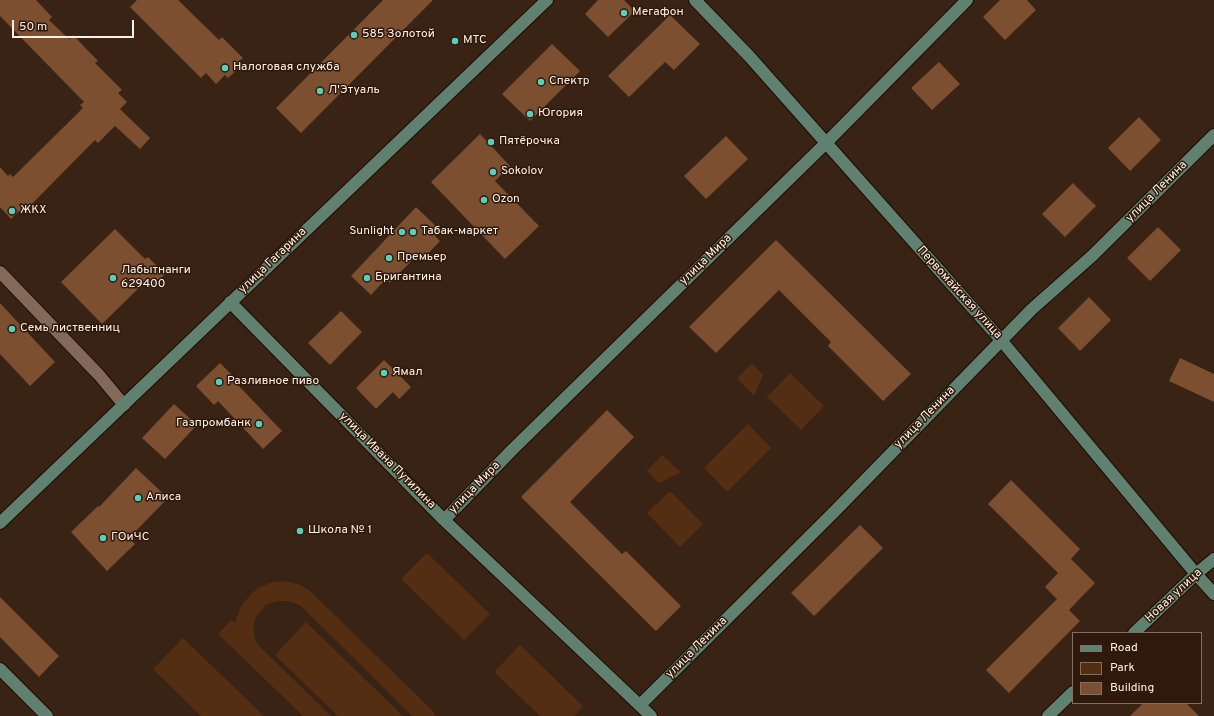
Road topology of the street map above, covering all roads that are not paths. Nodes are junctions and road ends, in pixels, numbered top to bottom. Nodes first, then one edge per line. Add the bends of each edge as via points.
1 (547, 0) edge
2 (695, 0) edge
3 (967, 0) edge
4 (1214, 135) edge
5 (826, 142) junction
6 (4, 276) edge
7 (230, 302) junction
8 (1001, 340) junction
9 (124, 405) junction
10 (444, 520) junction
11 (0, 522) edge
12 (1214, 559) edge
13 (1196, 574) junction
14 (1214, 594) edge
15 (1135, 632) edge
16 (0, 669) edge
17 (1072, 693) edge
18 (640, 705) junction
19 (47, 716) edge
20 (651, 716) edge
21 (1048, 716) edge

1 - 7 street, улица Гагарина
2 - 5 street, Первомайская улица
3 - 5 street, улица Мира
4 - 8 street, улица Ленина via 1092,256
5 - 8 street, Первомайская улица
5 - 10 street, улица Мира
6 - 9 street via 99,375
7 - 9 street, улица Гагарина
7 - 10 street, улица Ивана Путилина
8 - 13 street, Первомайская улица
8 - 18 street, улица Ленина via 829,517
9 - 11 street, улица Гагарина
10 - 18 street, улица Ивана Путилина
12 - 13 street, Новая улица
13 - 14 street, Первомайская улица
13 - 15 street, Новая улица
16 - 19 street
17 - 21 street
18 - 20 street, улица Ивана Путилина

